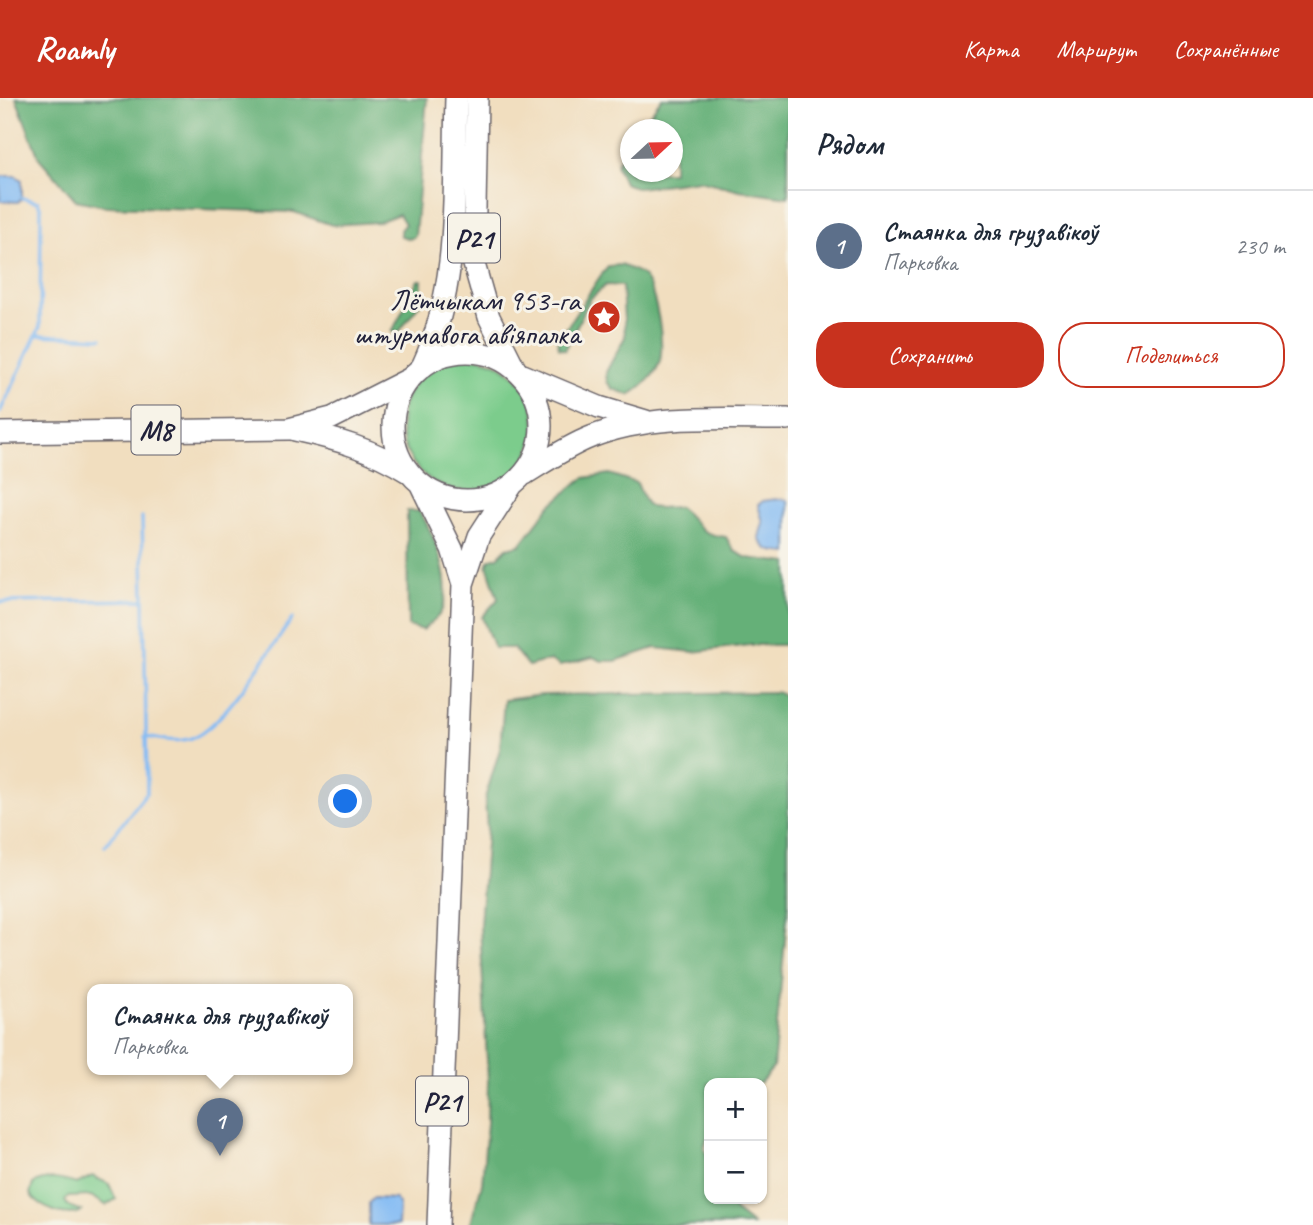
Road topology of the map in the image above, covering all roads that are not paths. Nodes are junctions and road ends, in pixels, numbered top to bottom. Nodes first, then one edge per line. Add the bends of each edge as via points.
1 (456, 98) edge
2 (477, 98) edge
3 (518, 372) junction
4 (416, 373) junction
5 (788, 419) edge
6 (650, 422) junction
7 (289, 429) junction
8 (0, 433) edge
9 (416, 479) junction
10 (516, 482) junction
11 (463, 584) junction
12 (438, 1225) edge

1 - 4 main road, Р21 via 449,277 438,327
2 - 3 main road, Р21 via 474,264 489,317
3 - 4 main road, М8 via 483,353 463,351 446,354
3 - 6 main road, М8 via 599,407
3 - 10 main road via 537,400 542,424 538,450
4 - 7 main road, М8 via 332,418
4 - 9 main road via 399,398 393,431 402,461
5 - 6 main road, М8
6 - 10 main road, М8 via 590,437
7 - 8 main road, М8
7 - 9 main road, М8 via 345,441
9 - 10 main road, М8 via 433,492 464,500 494,495
9 - 11 main road, Р21 via 452,549
10 - 11 main road, Р21 via 479,537
11 - 12 main road, Р21

